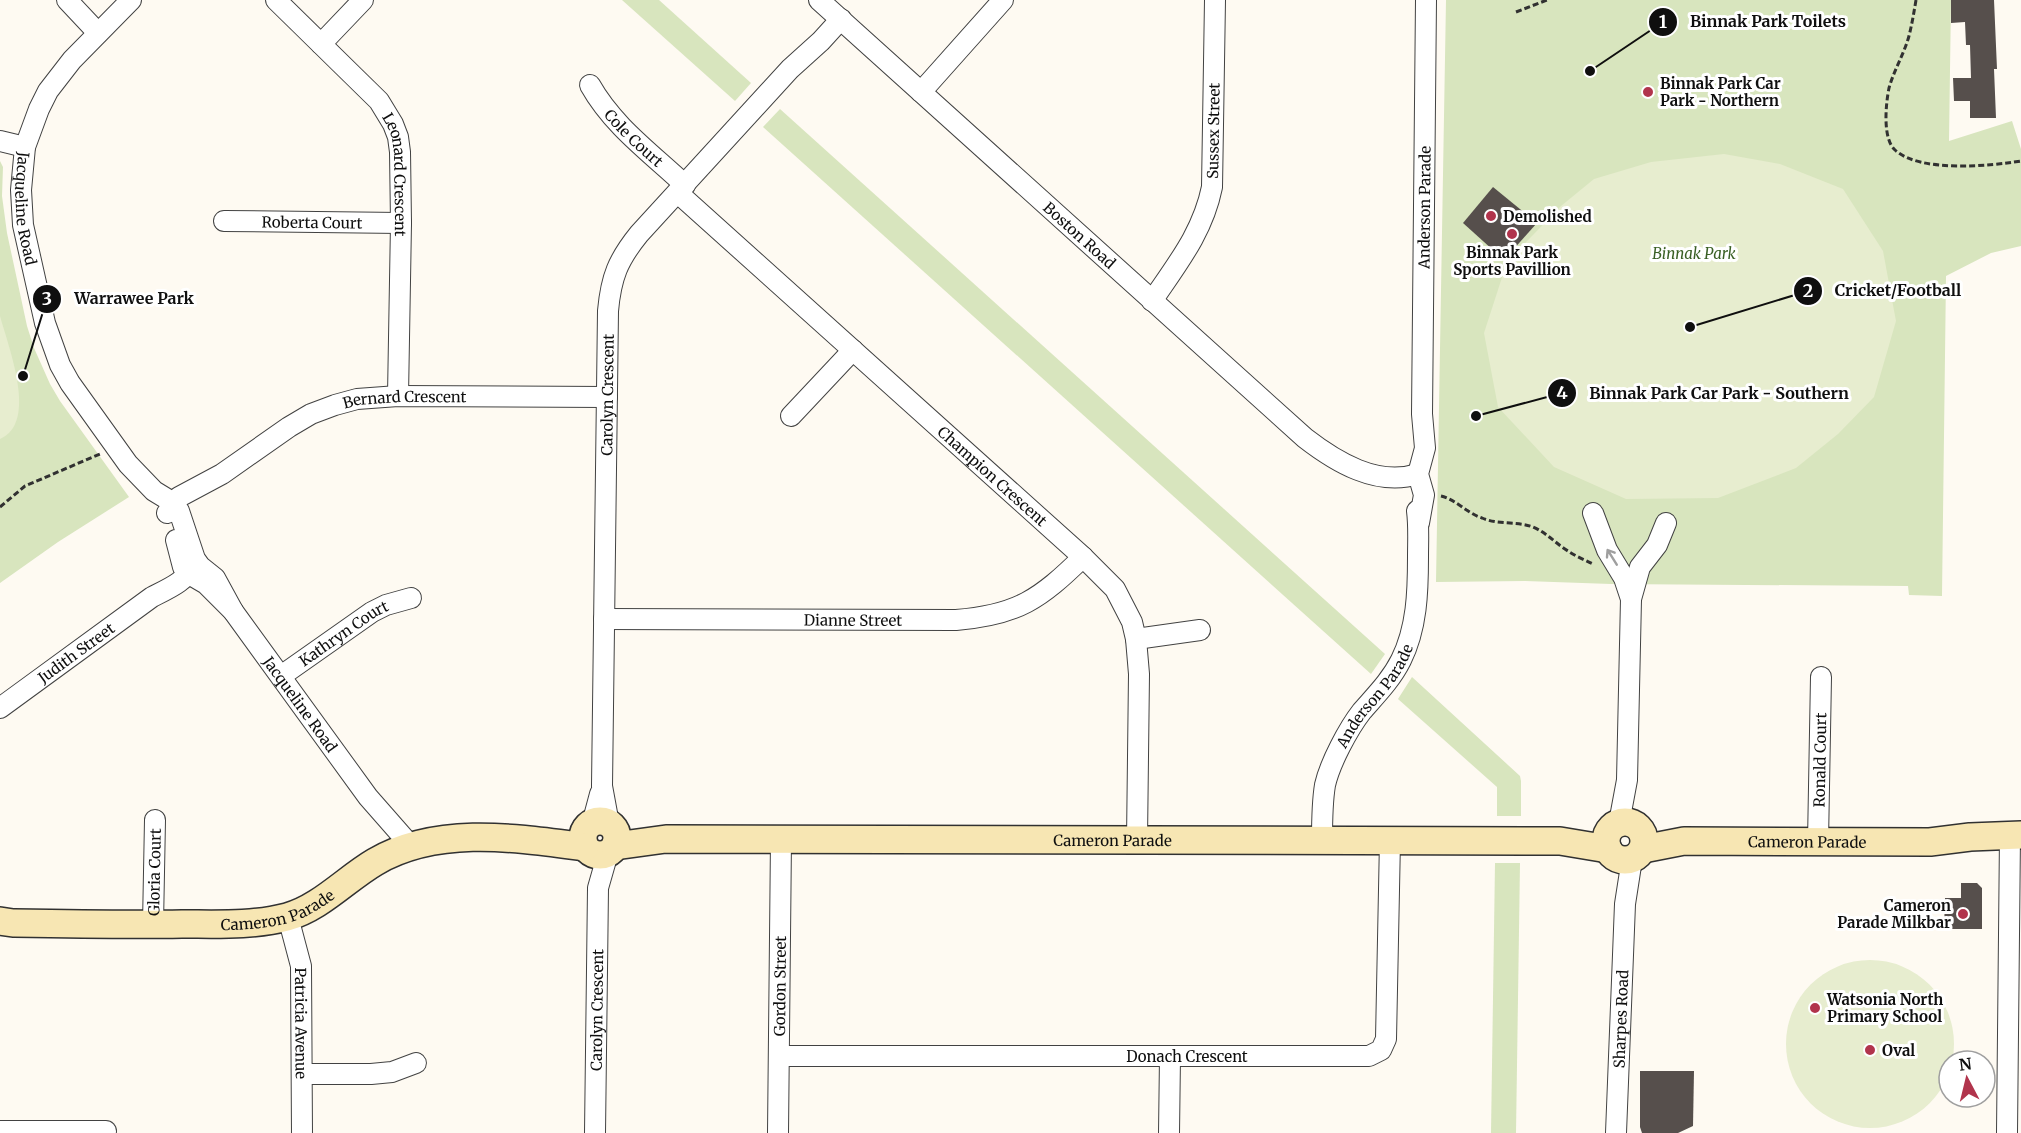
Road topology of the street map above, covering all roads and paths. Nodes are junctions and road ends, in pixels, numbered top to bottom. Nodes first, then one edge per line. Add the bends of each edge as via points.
1 (67, 0) edge
2 (79, 0) edge
3 (131, 0) edge
4 (276, 0) edge
5 (363, 0) edge
6 (1003, 0) edge
7 (1215, 0) edge
8 (1426, 0) edge
9 (1547, 0) edge
10 (1916, 0) edge
11 (831, 11) edge
12 (1516, 12) dead end
13 (103, 29) junction
14 (321, 44) junction
15 (590, 85) dead end
16 (921, 92) junction
17 (0, 141) edge
18 (25, 147) junction
19 (2021, 161) edge
20 (682, 189) junction
21 (224, 221) dead end
22 (400, 223) junction
23 (1147, 296) junction
24 (853, 350) junction
25 (398, 396) junction
26 (607, 398) junction
27 (791, 416) dead end
28 (116, 448) junction
29 (1409, 474) junction
30 (1436, 495) dead end
31 (0, 507) edge
32 (173, 509) junction
33 (1593, 513) dead end
34 (1666, 523) dead end
35 (1083, 557) junction
36 (190, 568) junction
37 (1600, 569) dead end
38 (411, 598) dead end
39 (1631, 599) junction
40 (604, 619) junction
41 (1200, 630) dead end
42 (1136, 639) junction
43 (281, 676) junction
44 (1821, 677) dead end
45 (0, 708) edge
46 (155, 820) dead end
47 (600, 838) junction
48 (782, 839) junction
49 (1137, 840) junction
50 (1328, 840) junction
51 (1390, 840) junction
52 (1625, 841) junction
53 (1818, 842) junction
54 (2016, 843) edge
55 (402, 850) junction
56 (288, 917) junction
57 (4, 924) edge
58 (153, 924) junction
59 (779, 1056) junction
60 (1170, 1057) junction
61 (416, 1063) dead end
62 (302, 1074) junction
63 (0, 1131) edge
64 (106, 1131) dead end
65 (302, 1133) edge
66 (595, 1133) edge
67 (778, 1133) edge
68 (1169, 1133) edge
69 (1616, 1133) edge
70 (2007, 1133) edge

1 - 13 street
2 - 13 street
3 - 13 street, Jacqueline Road
4 - 14 street, Leonard Crescent
5 - 14 street
6 - 16 street
7 - 23 street, Sussex Street via 1212,187 1192,244
8 - 29 street, Anderson Parade via 1422,414 1425,448
9 - 12 path
10 - 19 path via 1909,37 1887,100 1887,126 1895,150 1929,164
11 - 16 street, Boston Road
11 - 20 street, Carolyn Crescent via 790,69
13 - 18 street, Jacqueline Road via 48,91
14 - 22 street, Leonard Crescent via 379,101 393,124 400,152
15 - 20 street, Cole Court via 607,112
16 - 23 street, Boston Road
17 - 18 street
18 - 28 street, Jacqueline Road via 23,225 51,344 69,383
20 - 24 street, Champion Crescent
20 - 26 street, Carolyn Crescent via 629,247 615,270 609,293
21 - 22 street, Roberta Court
22 - 25 street, Leonard Crescent
23 - 29 street, Boston Road via 1305,438 1347,464
24 - 27 street
24 - 35 street, Champion Crescent
25 - 26 street, Bernard Crescent
25 - 32 street, Bernard Crescent via 357,399 311,414 222,474 183,508
26 - 40 street, Carolyn Crescent
28 - 31 path via 38,479
28 - 32 street, Jacqueline Road via 143,495
29 - 50 street, Anderson Parade via 1425,495 1409,641 1391,676 1351,725 1334,762 1323,802
30 - 37 path via 1448,497 1481,518 1530,526
32 - 36 street via 172,523
39 -> 33 street, Sharpes Road
34 - 39 street, Sharpes Road via 1657,545 1640,567
35 - 40 street, Dianne Street via 1048,591 1031,601 978,618
35 - 42 street, Champion Crescent via 1115,589
36 - 43 street, Jacqueline Road via 233,611
36 - 45 street, Judith Street via 178,584 152,597
38 - 43 street, Kathryn Court via 372,612
39 - 52 street, Sharpes Road
40 - 47 street, Carolyn Crescent
41 - 42 street
42 - 49 street, Champion Crescent
43 - 55 street, Jacqueline Road
44 - 53 street, Ronald Court
46 - 58 street, Gloria Court
47 - 48 street, Cameron Parade
47 - 55 street, Cameron Parade via 447,839
47 - 66 street, Carolyn Crescent
48 - 49 street, Cameron Parade
48 - 59 street, Gordon Street
49 - 50 street, Cameron Parade
50 - 51 street, Cameron Parade
51 - 52 street, Cameron Parade
51 - 60 street, Donach Crescent via 1388,1027 1381,1050 1360,1058
52 - 53 street, Cameron Parade
52 - 69 street, Sharpes Road
53 - 54 street, Cameron Parade via 1930,842 1971,849
54 - 70 street
55 - 56 street, Cameron Parade via 377,861
56 - 58 street, Cameron Parade via 243,923
56 - 62 street, Patricia Avenue via 301,966
57 - 58 street, Cameron Parade
59 - 60 street, Donach Crescent
59 - 67 street, Gordon Street
60 - 68 street
61 - 62 street via 392,1072
62 - 65 street, Patricia Avenue
63 - 64 street

